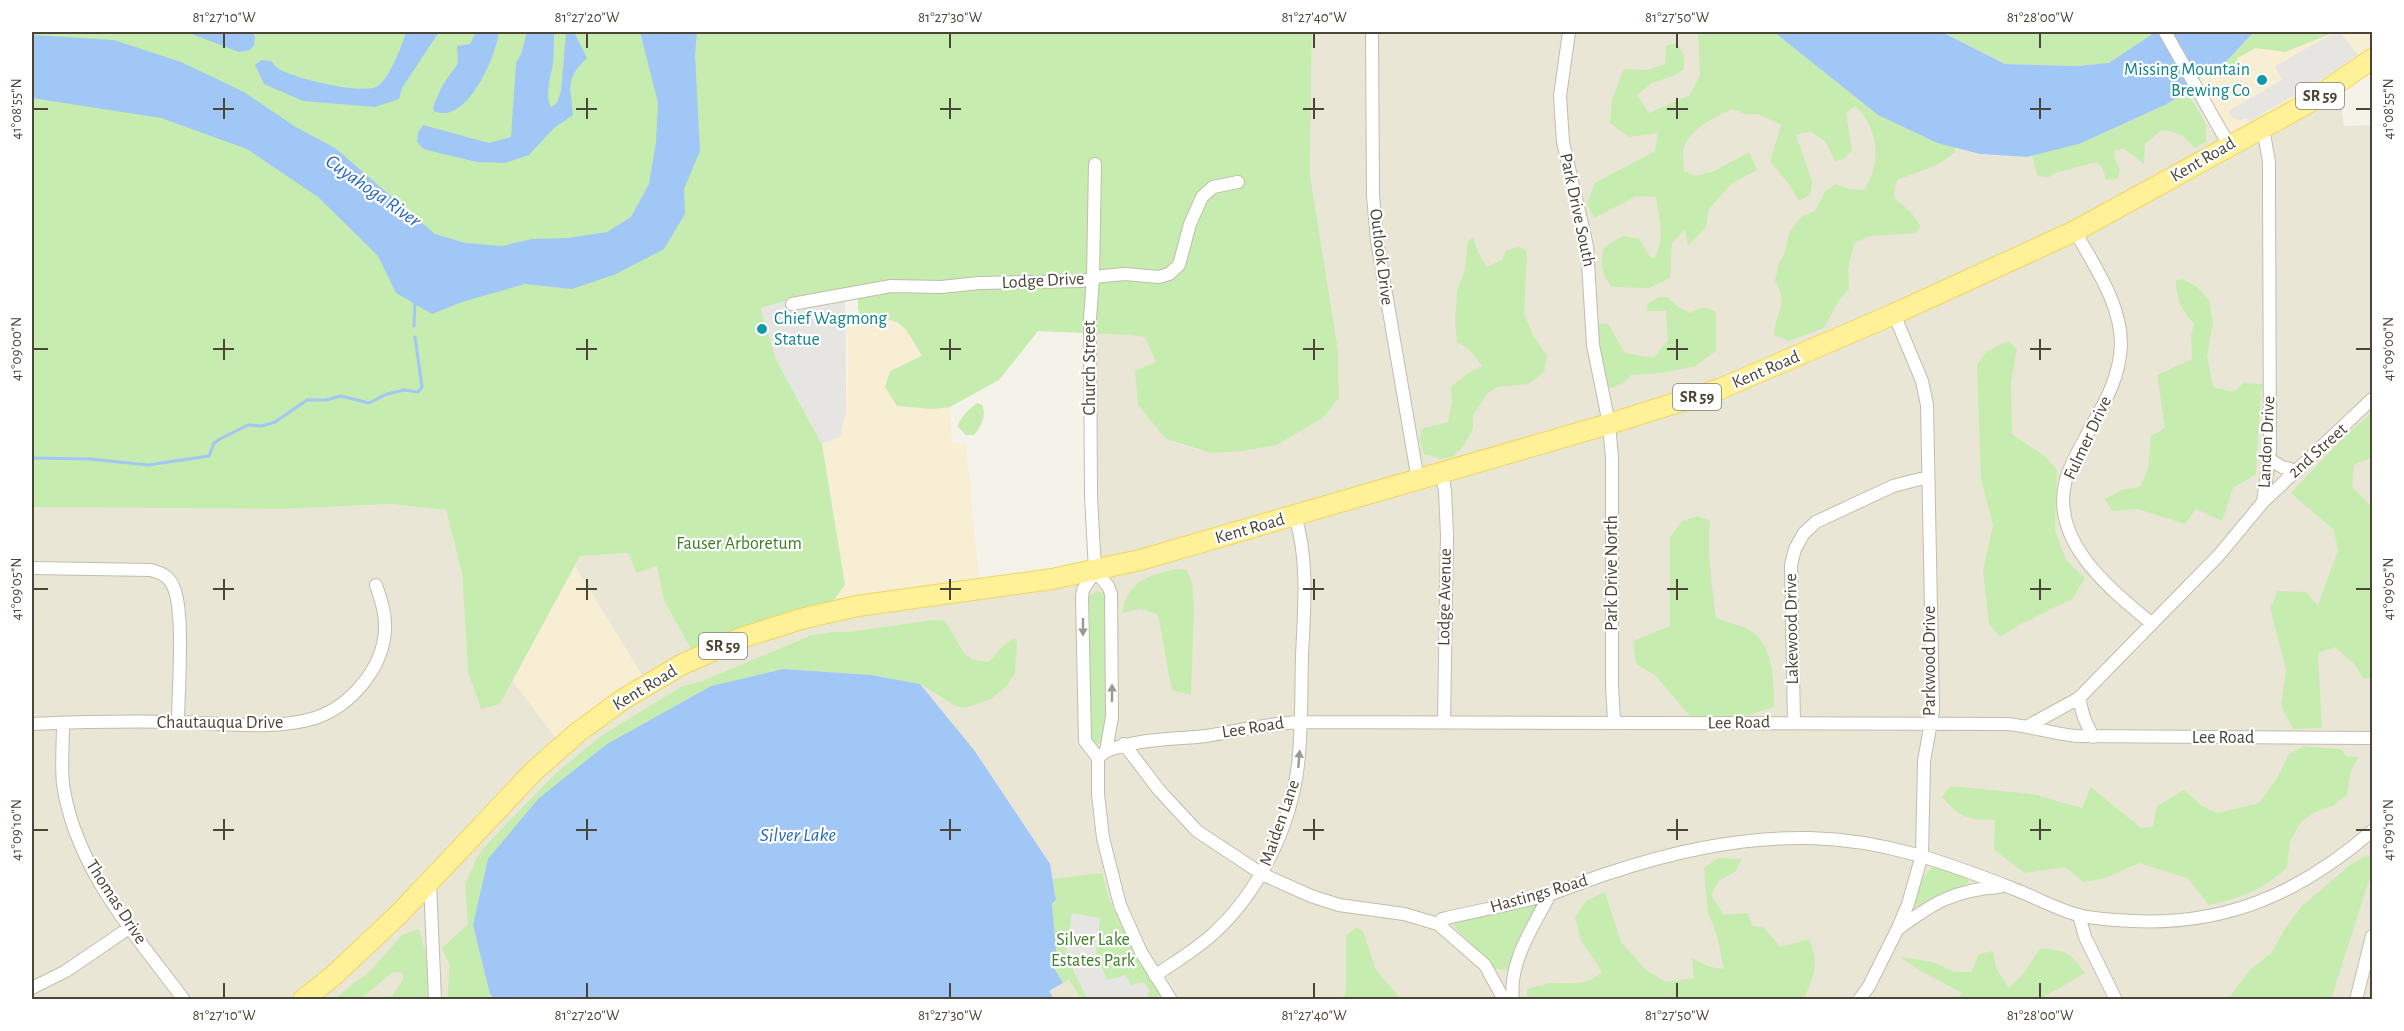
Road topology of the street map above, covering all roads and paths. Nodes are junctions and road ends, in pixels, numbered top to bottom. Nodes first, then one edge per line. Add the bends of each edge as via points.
1 (1372, 32) edge
2 (1569, 32) edge
3 (2165, 32) edge
4 (2373, 59) edge
5 (2264, 128) junction
6 (2229, 145) junction
7 (1095, 164) dead end
8 (1238, 182) dead end
9 (2075, 231) junction
10 (1093, 278) junction
11 (792, 304) dead end
12 (1894, 314) junction
13 (2373, 399) edge
14 (1609, 424) junction
15 (2269, 459) junction
16 (2297, 471) junction
17 (1442, 473) junction
18 (1928, 477) junction
19 (1418, 480) junction
20 (2263, 502) junction
21 (1295, 516) junction
22 (32, 568) edge
23 (1095, 572) junction
24 (376, 585) dead end
25 (2151, 623) junction
26 (2079, 698) junction
27 (178, 722) junction
28 (1301, 722) junction
29 (1444, 722) junction
30 (1614, 722) junction
31 (1794, 723) junction
32 (32, 724) edge
33 (63, 724) junction
34 (1930, 725) junction
35 (2028, 726) junction
36 (2093, 737) junction
37 (2373, 738) edge
38 (1124, 744) junction
39 (1102, 755) junction
40 (2372, 831) edge
41 (1922, 855) junction
42 (1262, 874) junction
43 (430, 882) junction
44 (2006, 886) junction
45 (1551, 894) junction
46 (2079, 915) junction
47 (1438, 924) junction
48 (129, 928) junction
49 (1897, 930) junction
50 (2373, 936) edge
51 (1155, 976) junction
52 (1869, 986) junction
53 (32, 988) edge
54 (184, 999) edge
55 (303, 999) edge
56 (435, 999) edge
57 (1171, 999) edge
58 (1504, 999) edge
59 (1513, 999) edge
60 (1859, 999) edge
61 (1870, 999) edge
62 (2116, 999) edge
63 (2356, 999) edge

1 - 19 street, Outlook Drive via 1377,241
2 - 14 street, Park Drive South via 1560,96 1563,142 1587,246 1594,348
3 - 6 street
4 - 5 main road, SR 59
5 - 6 main road, Kent Road / SR 59
5 - 15 street, Landon Drive via 2269,186
6 - 9 main road, Kent Road / SR 59
7 - 10 street, Church Street
8 - 10 street, Lodge Drive via 1213,187 1202,197 1188,229 1182,259 1169,274
9 - 12 main road, Kent Road / SR 59
9 - 25 street, Fulmer Drive via 2113,303 2121,343 2114,383 2066,480 2065,520 2079,553
10 - 11 street, Lodge Drive via 891,286
10 - 23 street, Church Street via 1090,396
12 - 14 main road, Kent Road / SR 59 via 1720,389
12 - 18 street, Parkwood Drive via 1925,389
13 - 16 street, 2nd Street
14 - 17 main road, Kent Road / SR 59
14 - 30 street, Park Drive North
15 - 16 street
15 - 20 street, Landon Drive
16 - 20 street, 2nd Street
17 - 19 main road, Kent Road / SR 59
17 - 29 street, Lodge Avenue via 1447,535
18 - 31 street, Lakewood Drive via 1893,486 1824,517 1811,525 1799,541 1791,565
18 - 34 street, Parkwood Drive via 1933,711
19 - 21 main road, Kent Road / SR 59
20 - 25 street, Landon Drive via 2219,555
21 - 23 main road, Kent Road / SR 59
21 - 28 street, Maiden Lane via 1301,533 1303,570
22 - 27 street via 151,570 164,574 172,583 179,609
39 -> 23 street via 1112,717 1111,594
23 -> 39 street via 1082,597 1084,734 1088,746
23 - 43 main road, Kent Road / SR 59 via 849,608 741,638 681,665 622,700 534,771
24 - 27 street, Chautauqua Drive via 383,605 382,651 354,695 335,709 279,724
25 - 26 street, Landon Drive
26 - 35 street, Landon Drive
26 - 36 street
27 - 33 street, Chautauqua Drive
28 - 29 street, Lee Road
28 - 38 street, Lee Road
42 -> 28 street, Maiden Lane via 1293,792
29 - 30 street, Lee Road
30 - 31 street, Lee Road
31 - 34 street, Lee Road
32 - 33 street, Chautauqua Drive
33 - 48 street, Thomas Drive via 63,774 69,812 82,849
34 - 35 street, Lee Road
34 - 41 street, Parkwood Drive via 1924,761
35 - 36 street, Lee Road via 2050,733
36 - 37 street, Lee Road
38 - 39 street, Lee Road
38 - 42 street via 1197,831
39 - 51 street via 1100,817 1107,861 1127,921
40 - 46 street, Hastings Road via 2304,882 2231,912 2150,922
41 - 44 street, Hastings Road
41 - 45 street, Hastings Road via 1836,840 1747,840 1674,853
41 - 49 street, Parkwood Drive
42 - 47 street via 1339,905 1404,914
42 - 51 street, Maiden Lane via 1213,934
43 - 55 main road, Kent Road / SR 59 via 333,976
43 - 56 street
44 - 46 street, Hastings Road
44 - 49 street, Hastings Road via 1956,894 1929,906
45 - 47 street, Hastings Road via 1442,919
45 - 59 street via 1519,954 1511,987
46 - 62 street via 2085,937
47 - 58 street via 1485,965
48 - 53 street via 66,971
48 - 54 street, Thomas Drive
49 - 52 street, Parkwood Drive
50 - 63 street
51 - 57 street
52 - 60 street, Parkwood Drive
52 - 61 street

